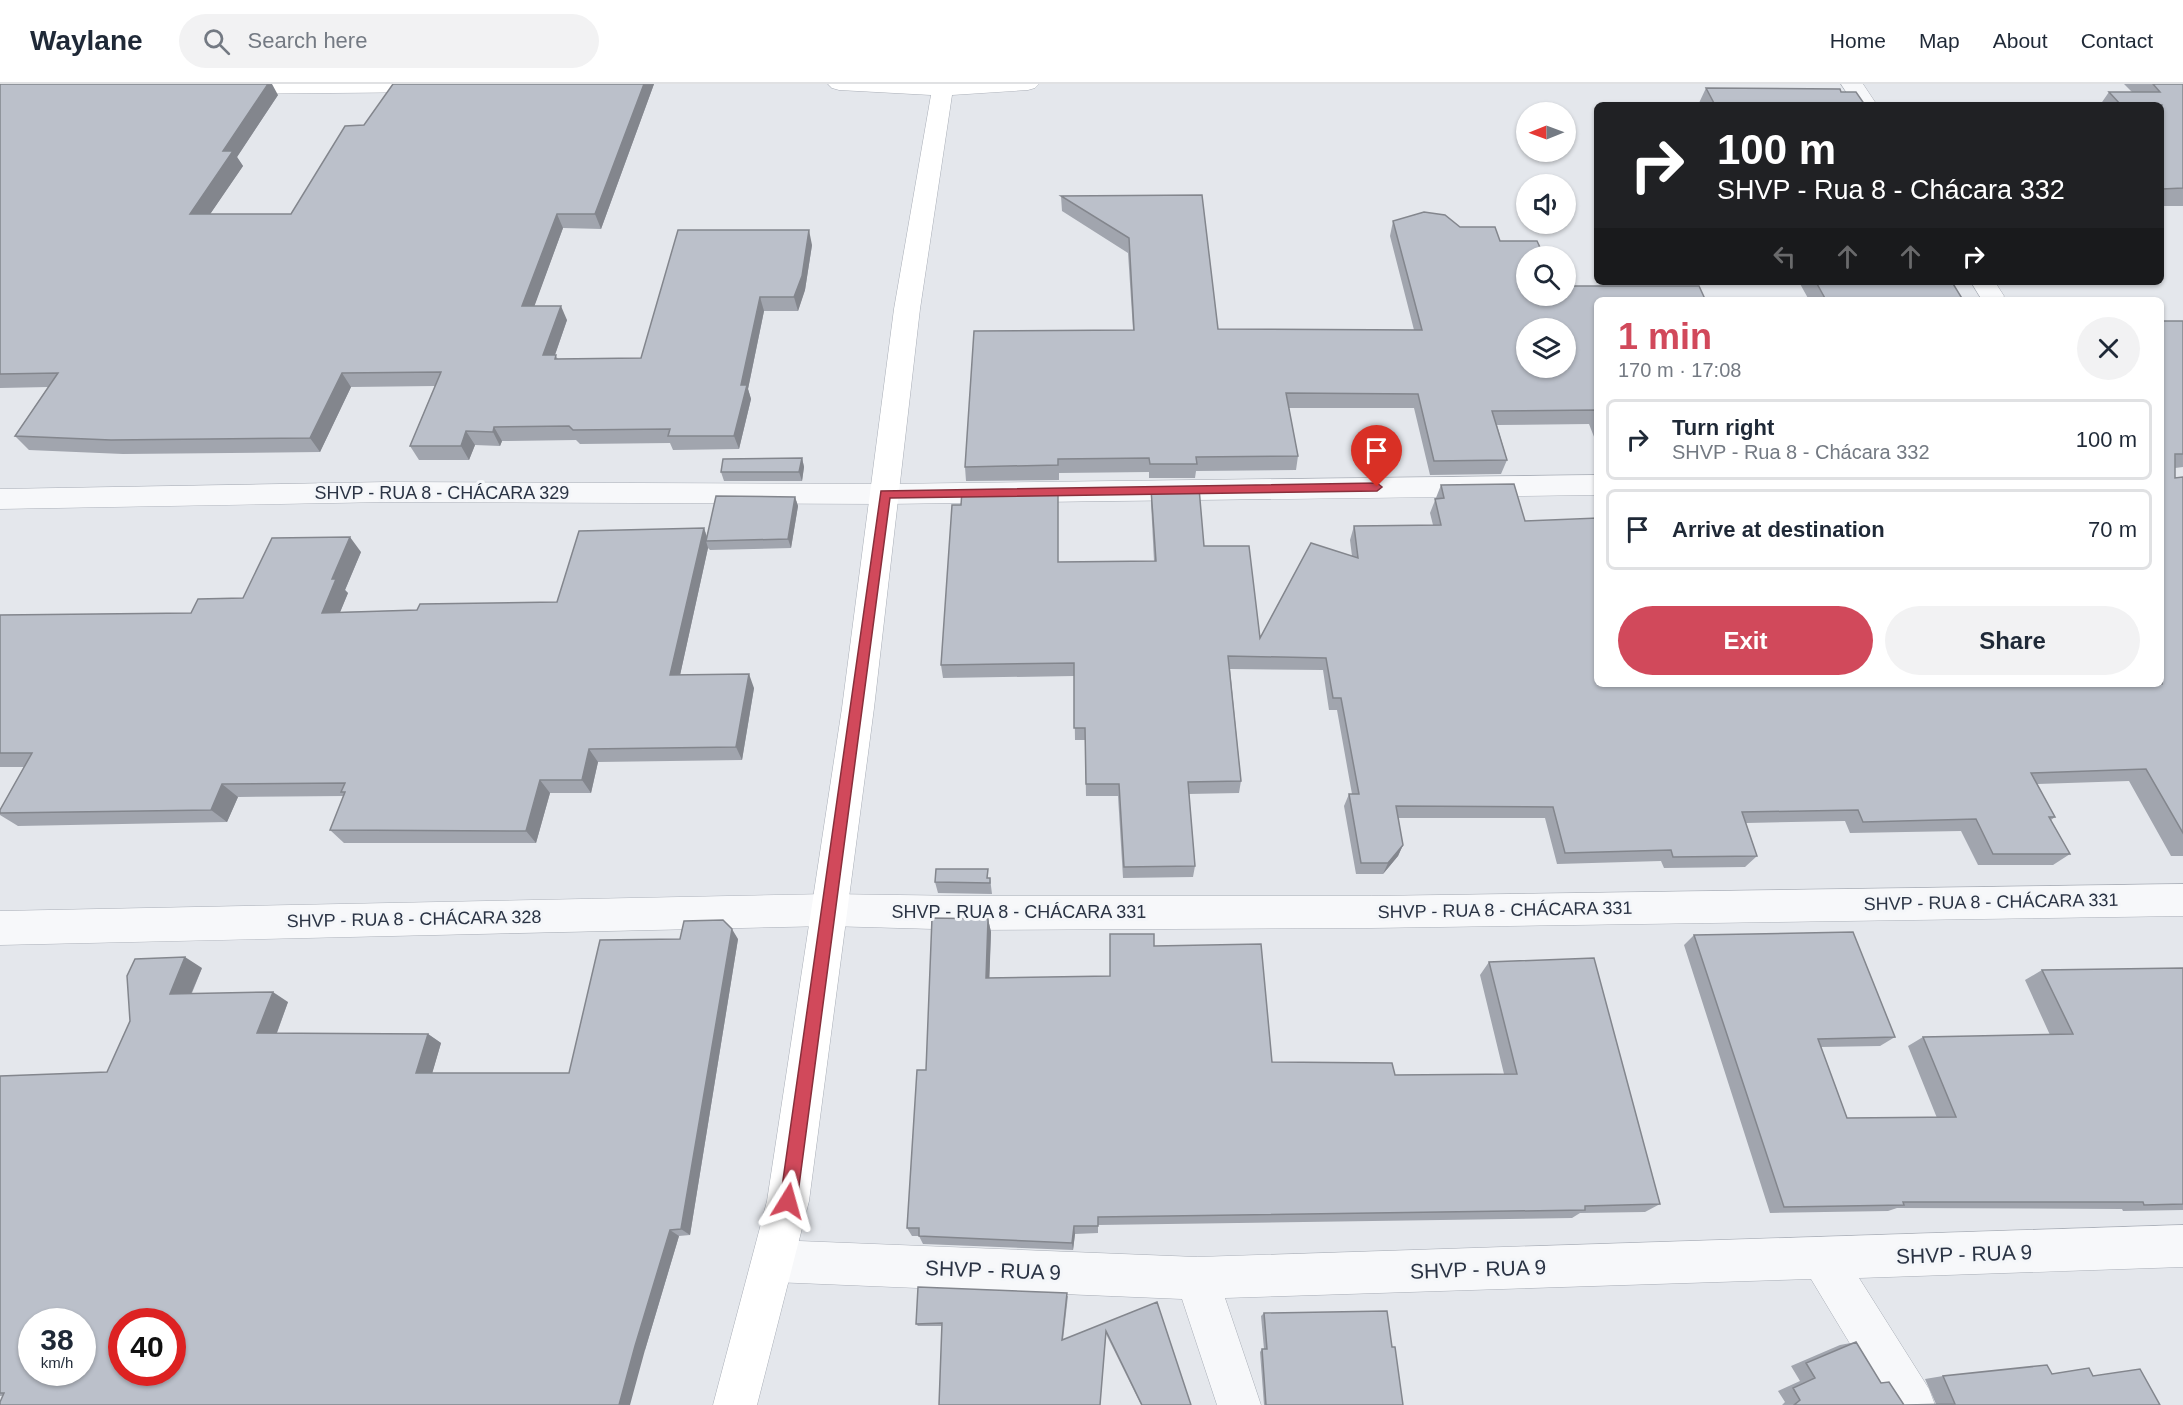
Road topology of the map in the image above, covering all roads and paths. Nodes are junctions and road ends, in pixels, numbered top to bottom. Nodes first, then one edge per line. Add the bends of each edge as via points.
1 (839, 84) edge
2 (1028, 84) edge
3 (1852, 84) edge
4 (452, 86) edge
5 (943, 87) edge
6 (207, 88) edge
7 (1864, 102) edge
8 (1594, 485) edge
9 (885, 494) junction
10 (0, 499) edge
11 (2183, 900) edge
12 (828, 910) junction
13 (0, 928) edge
14 (2183, 1246) edge
15 (1822, 1258) junction
16 (774, 1261) junction
17 (1197, 1278) junction
18 (735, 1405) edge
19 (1239, 1405) edge
20 (1913, 1405) edge

1 - 5 street
2 - 5 street
3 - 7 street
4 - 6 street
5 - 9 street via 906,309
8 - 9 street, SHVP - RUA 8 - CHÁCARA 329
9 - 10 street, SHVP - RUA 8 - CHÁCARA 329 via 388,492
9 - 12 street
11 - 12 street, SHVP - RUA 8 - CHÁCARA 331 via 1371,912
12 - 13 street, SHVP - RUA 8 - CHÁCARA 328
12 - 16 street via 788,1201
14 - 15 street, SHVP - RUA 9
15 - 17 street, SHVP - RUA 9
15 - 20 street
16 - 17 street, SHVP - RUA 9
16 - 18 street
17 - 19 street

